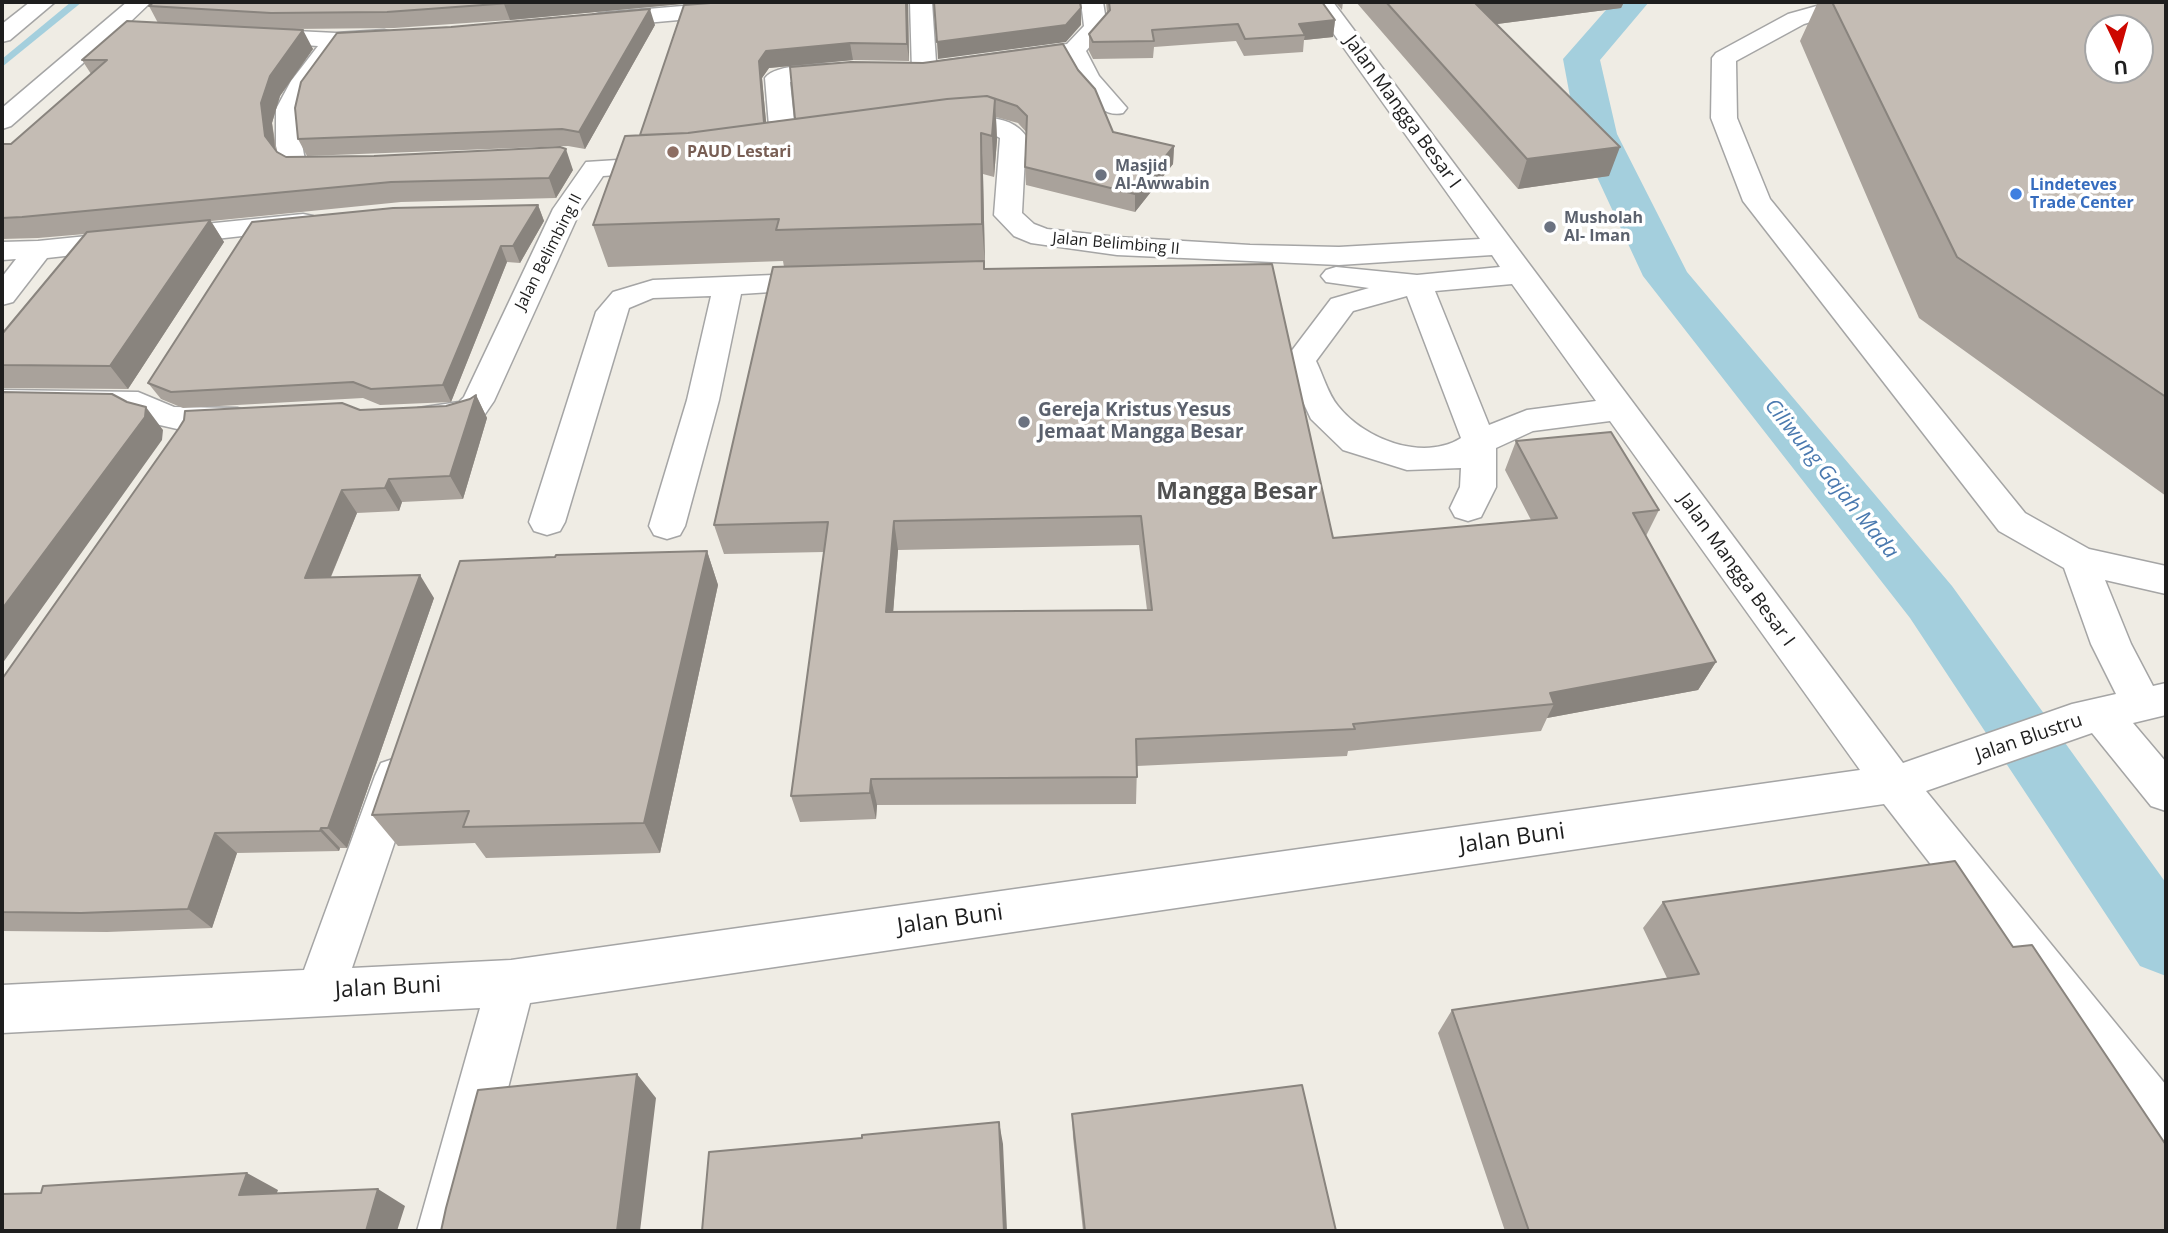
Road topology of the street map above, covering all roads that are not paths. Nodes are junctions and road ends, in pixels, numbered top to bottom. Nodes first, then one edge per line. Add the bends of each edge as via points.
1 (44, 2) edge
2 (140, 2) edge
3 (801, 2) edge
4 (921, 2) edge
5 (1091, 2) edge
6 (1321, 2) edge
7 (1854, 2) edge
8 (661, 7) edge
9 (578, 22) edge
10 (109, 30) junction
11 (189, 33) edge
12 (2, 35) edge
13 (229, 35) edge
14 (402, 36) edge
15 (336, 40) junction
16 (1074, 50) junction
17 (864, 71) edge
18 (1114, 108) dead end
19 (2, 121) edge
20 (916, 132) edge
21 (785, 150) edge
22 (698, 163) edge
23 (359, 167) edge
24 (332, 220) edge
25 (251, 227) junction
26 (1500, 246) junction
27 (38, 250) junction
28 (2, 251) edge
29 (229, 262) edge
30 (1121, 274) edge
31 (1521, 274) junction
32 (847, 282) edge
33 (1417, 284) junction
34 (727, 286) junction
35 (2, 296) edge
36 (2, 401) edge
37 (1618, 409) junction
38 (266, 417) edge
39 (397, 417) edge
40 (1479, 442) junction
41 (1468, 508) dead end
42 (547, 522) dead end
43 (667, 526) dead end
44 (2078, 560) junction
45 (2166, 580) edge
46 (2154, 702) edge
47 (2086, 717) junction
48 (410, 734) edge
49 (1894, 785) junction
50 (2166, 793) edge
51 (511, 983) junction
52 (320, 992) junction
53 (2, 1009) edge
54 (2166, 1126) edge
55 (444, 1231) edge

1 - 12 street
2 - 10 street
3 - 8 street
4 - 16 street via 912,71
5 - 16 street via 1096,27
6 - 26 street, Jalan Mangga Besar I
7 - 44 street via 1796,19 1724,58 1724,118 1757,201 2012,522
8 - 9 street
10 - 11 street
10 - 19 street
13 - 15 street
14 - 15 street
15 - 23 street via 303,81 289,110 290,153 298,167
16 - 18 street via 1096,89
17 - 21 street via 779,76
20 - 26 street, Jalan Belimbing II via 991,125 1008,131 1013,136 1009,215 1024,230 1041,237 1117,246 1339,256
22 - 39 street, Jalan Belimbing II via 585,163 554,209 478,401 469,412 458,415
24 - 25 street
25 - 27 street
25 - 29 street
26 - 31 street, Jalan Mangga Besar I
27 - 28 street
27 - 35 street
30 - 33 street via 1270,271
31 - 33 street
31 - 37 street, Jalan Mangga Besar I
32 - 34 street
33 - 40 street
33 - 40 street via 1342,305 1300,361 1323,411 1355,442 1407,458 1454,458
34 - 42 street via 653,289 624,297 614,306
34 - 43 street via 703,401
36 - 38 street via 146,391 157,415 179,437
37 - 40 street via 1527,421
37 - 49 street, Jalan Mangga Besar I
40 - 41 street via 1478,487
44 - 45 street
44 - 46 street via 2111,645
46 - 47 street, Jalan Blustru
47 - 49 street, Jalan Blustru
47 - 50 street
48 - 52 street
49 - 51 street, Jalan Buni
49 - 54 street, Jalan Mangga Besar I
51 - 52 street, Jalan Buni
51 - 55 street
52 - 53 street, Jalan Buni

